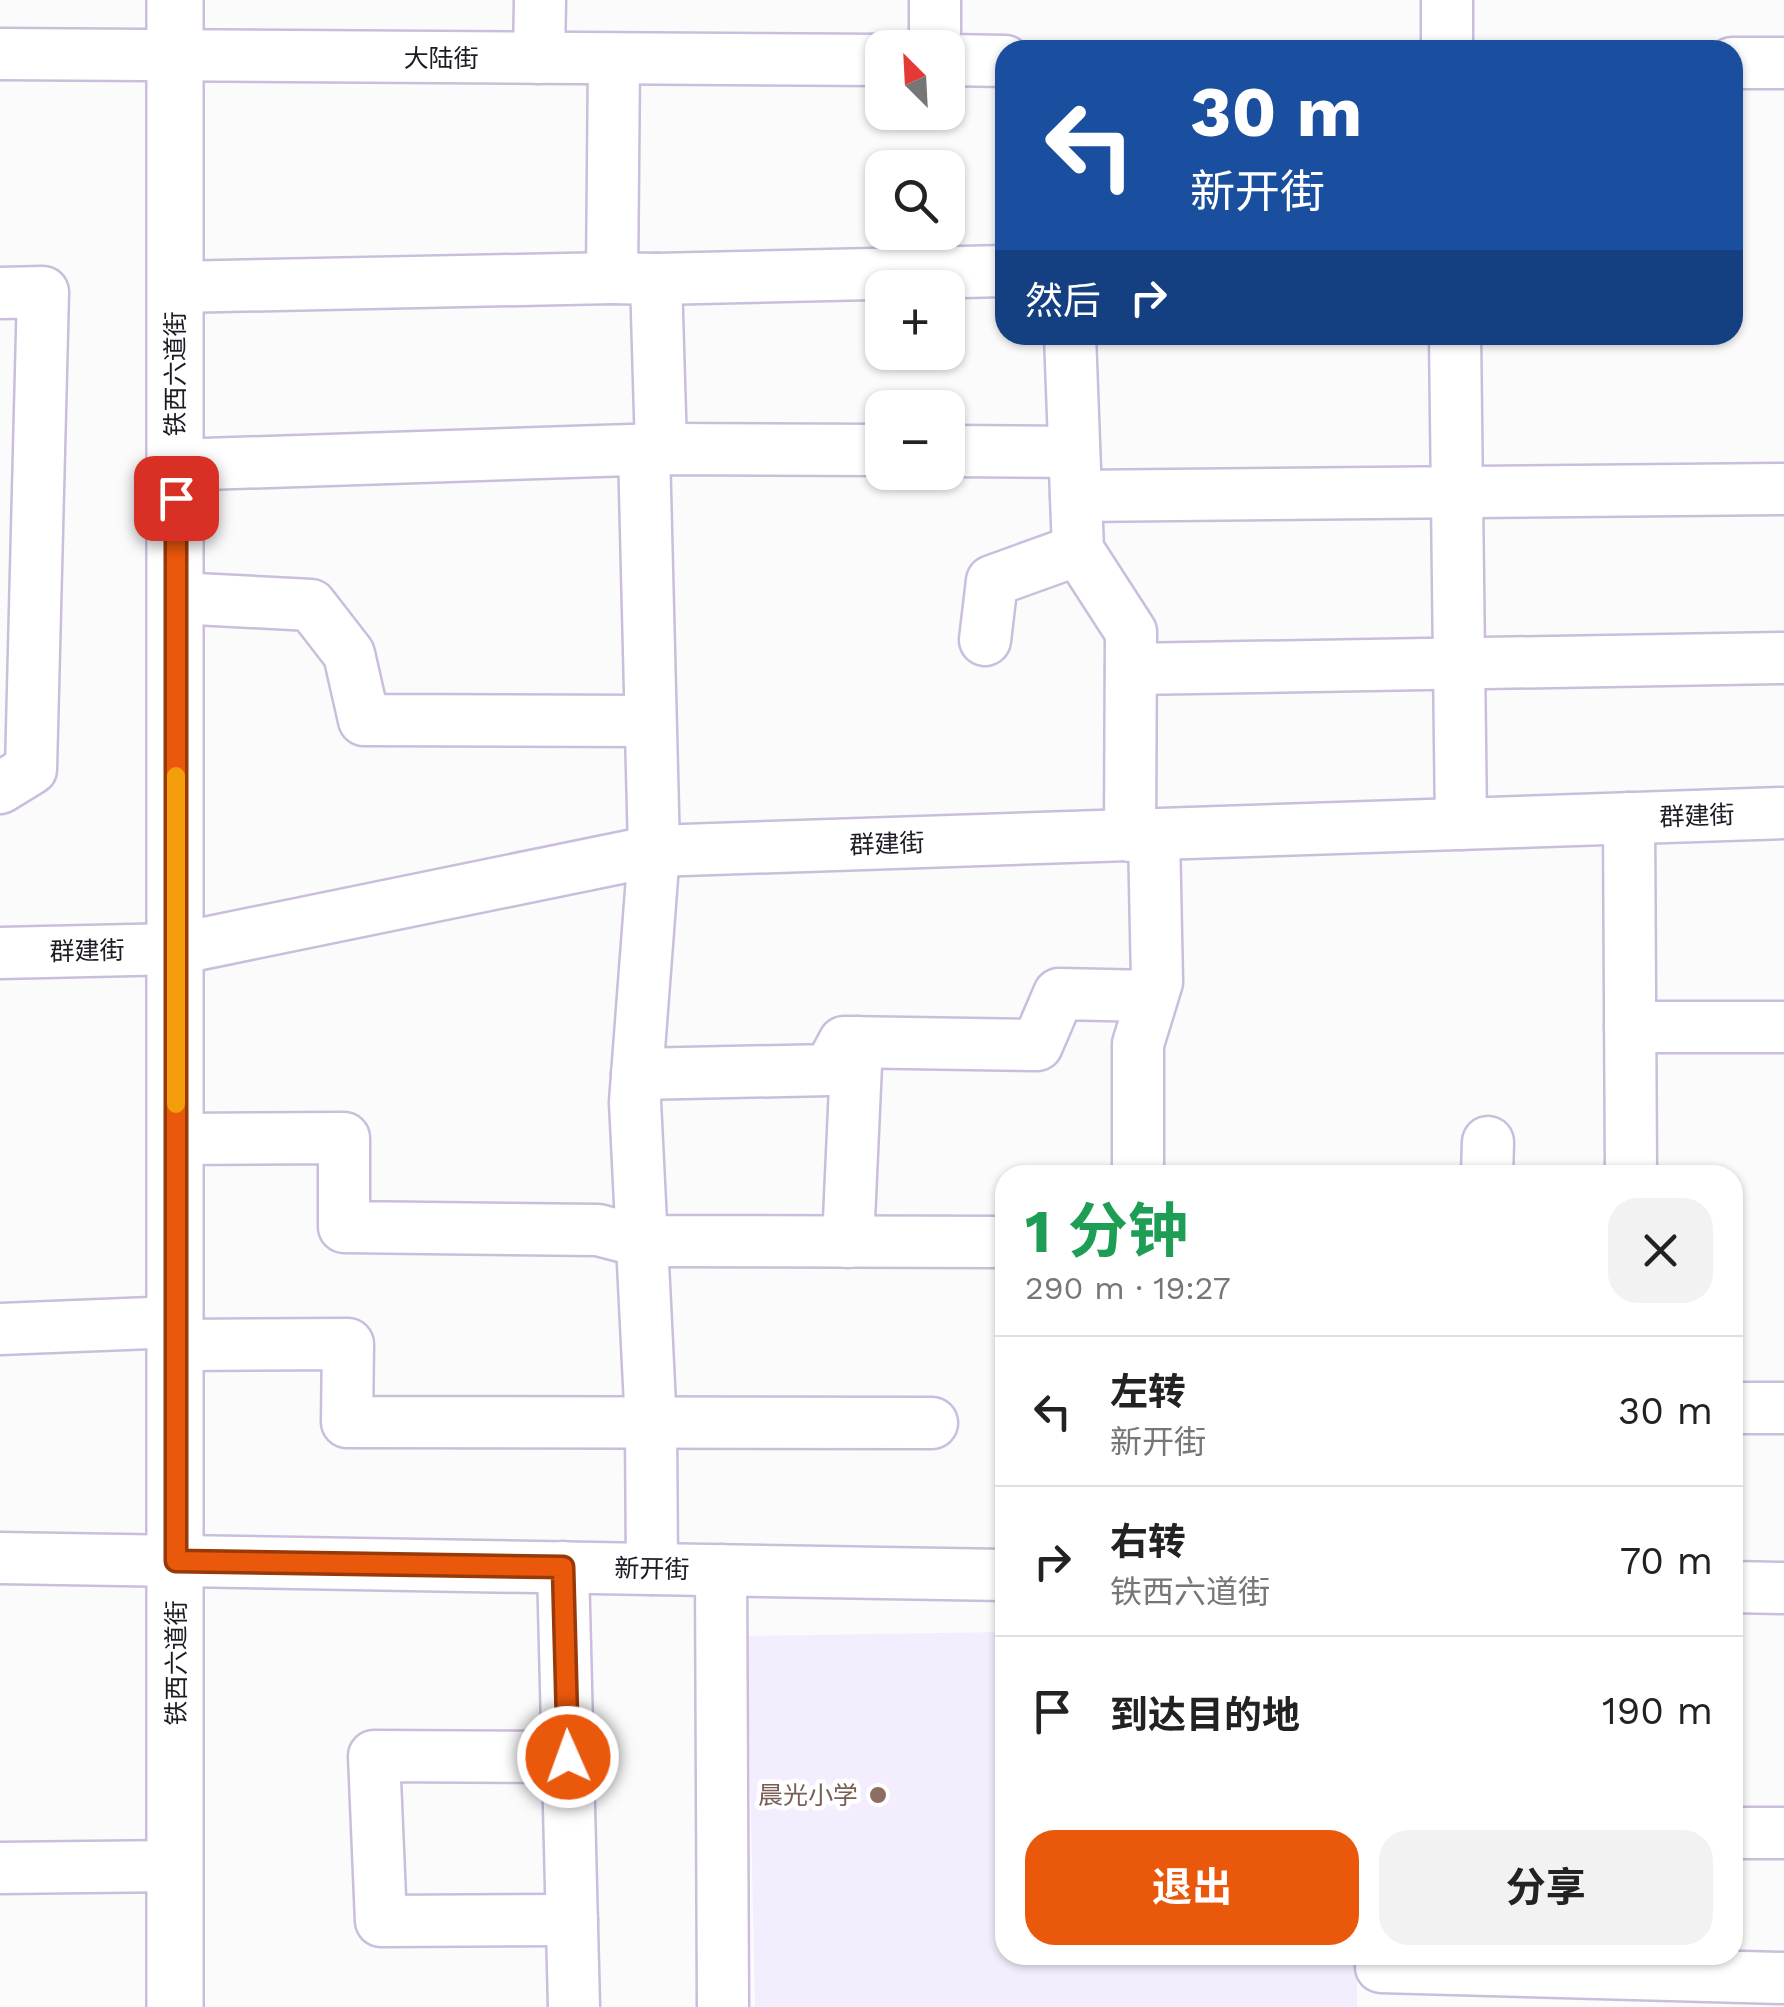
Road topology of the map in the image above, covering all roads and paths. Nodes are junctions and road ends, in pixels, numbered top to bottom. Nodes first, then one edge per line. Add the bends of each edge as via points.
1 (175, 0) edge
2 (540, 0) edge
3 (935, 0) edge
4 (1448, 0) edge
5 (935, 30) edge
6 (1448, 40) edge
7 (0, 54) edge
8 (175, 57) junction
9 (540, 58) junction
10 (614, 59) junction
11 (865, 60) edge
12 (965, 60) edge
13 (995, 60) edge
14 (1743, 63) edge
15 (1784, 63) edge
16 (995, 270) edge
17 (634, 279) junction
18 (175, 287) junction
19 (0, 293) edge
20 (1070, 345) edge
21 (1455, 345) edge
22 (652, 449) junction
23 (865, 450) edge
24 (965, 454) edge
25 (20, 459) edge
26 (176, 465) junction
27 (1075, 474) junction
28 (1784, 489) edge
29 (1457, 492) junction
30 (1078, 550) junction
31 (176, 598) junction
32 (17, 635) edge
33 (985, 640) dead end
34 (1784, 658) edge
35 (1459, 664) junction
36 (1131, 669) junction
37 (650, 721) junction
38 (0, 788) edge
39 (1784, 813) edge
40 (1629, 818) junction
41 (1461, 824) junction
42 (1142, 835) junction
43 (654, 851) junction
44 (176, 949) junction
45 (0, 953) edge
46 (1152, 996) junction
47 (1630, 1027) junction
48 (1784, 1027) edge
49 (857, 1042) junction
50 (637, 1074) junction
51 (176, 1139) junction
52 (1138, 1165) edge
53 (1630, 1165) edge
54 (641, 1241) junction
55 (848, 1242) junction
56 (995, 1242) edge
57 (0, 1330) edge
58 (176, 1333) junction
59 (1743, 1408) edge
60 (1784, 1408) edge
61 (932, 1422) dead end
62 (652, 1426) junction
63 (0, 1558) edge
64 (176, 1561) junction
65 (563, 1567) junction
66 (652, 1569) junction
67 (721, 1570) junction
68 (995, 1575) edge
69 (1743, 1587) edge
70 (1784, 1588) edge
71 (568, 1757) junction
72 (1743, 1834) edge
73 (1784, 1834) edge
74 (175, 1866) junction
75 (0, 1868) edge
76 (572, 1920) junction
77 (1381, 1976) edge
78 (1784, 1978) edge
79 (1706, 1980) edge
80 (175, 2007) edge
81 (574, 2007) edge
82 (723, 2007) edge

1 - 8 main road, 铁西六道街
2 - 9 street
3 - 5 street
4 - 6 street
7 - 8 street, 大陆街
8 - 9 street, 大陆街
8 - 18 main road, 铁西六道街
9 - 10 street, 大陆街
10 - 11 street, 大陆街
10 - 17 street
12 - 13 street
14 - 15 street
16 - 17 street
17 - 18 street
17 - 22 street
18 - 26 main road, 铁西六道街
19 - 25 street via 44,292
20 - 27 street
21 - 29 street
22 - 23 street
22 - 26 street
22 - 37 street
24 - 27 street
25 - 32 street
26 - 31 main road, 铁西六道街
27 - 29 street
27 - 30 street
28 - 29 street
29 - 35 street
30 - 33 street via 992,580
30 - 36 street via 1131,632
31 - 37 street via 310,605 349,654 364,720
31 - 44 main road, 铁西六道街
32 - 38 street via 31,769
34 - 35 street
35 - 36 street
35 - 41 street
36 - 42 street
37 - 43 street
39 - 40 street, 群建街
40 - 41 street, 群建街
40 - 47 street
41 - 42 street, 群建街
42 - 43 street, 群建街
42 - 46 street
43 - 44 street, 群建街
43 - 50 street
44 - 45 street, 群建街
44 - 51 main road, 铁西六道街
46 - 49 street via 1059,994 1037,1045
46 - 52 street via 1138,1044
47 - 48 street
47 - 53 street
49 - 50 street via 844,1042 829,1070
49 - 55 street
50 - 54 street
51 - 54 street via 344,1138 344,1228 598,1230
51 - 58 main road, 铁西六道街
54 - 55 street
54 - 62 street
55 - 56 street
57 - 58 street
58 - 62 street via 348,1344 347,1422
58 - 64 main road, 铁西六道街
59 - 60 street
61 - 62 street
62 - 66 street
63 - 64 street, 新开街
64 - 65 street, 新开街
64 - 74 main road, 铁西六道街
65 - 66 street, 新开街
65 - 71 street
66 - 67 street, 新开街
67 - 68 street, 新开街
67 - 82 street
69 - 70 street
71 - 76 street
71 - 76 street via 374,1756 381,1920
72 - 73 street
74 - 75 street
74 - 80 main road, 铁西六道街
76 - 81 street
77 - 79 street
78 - 79 street

